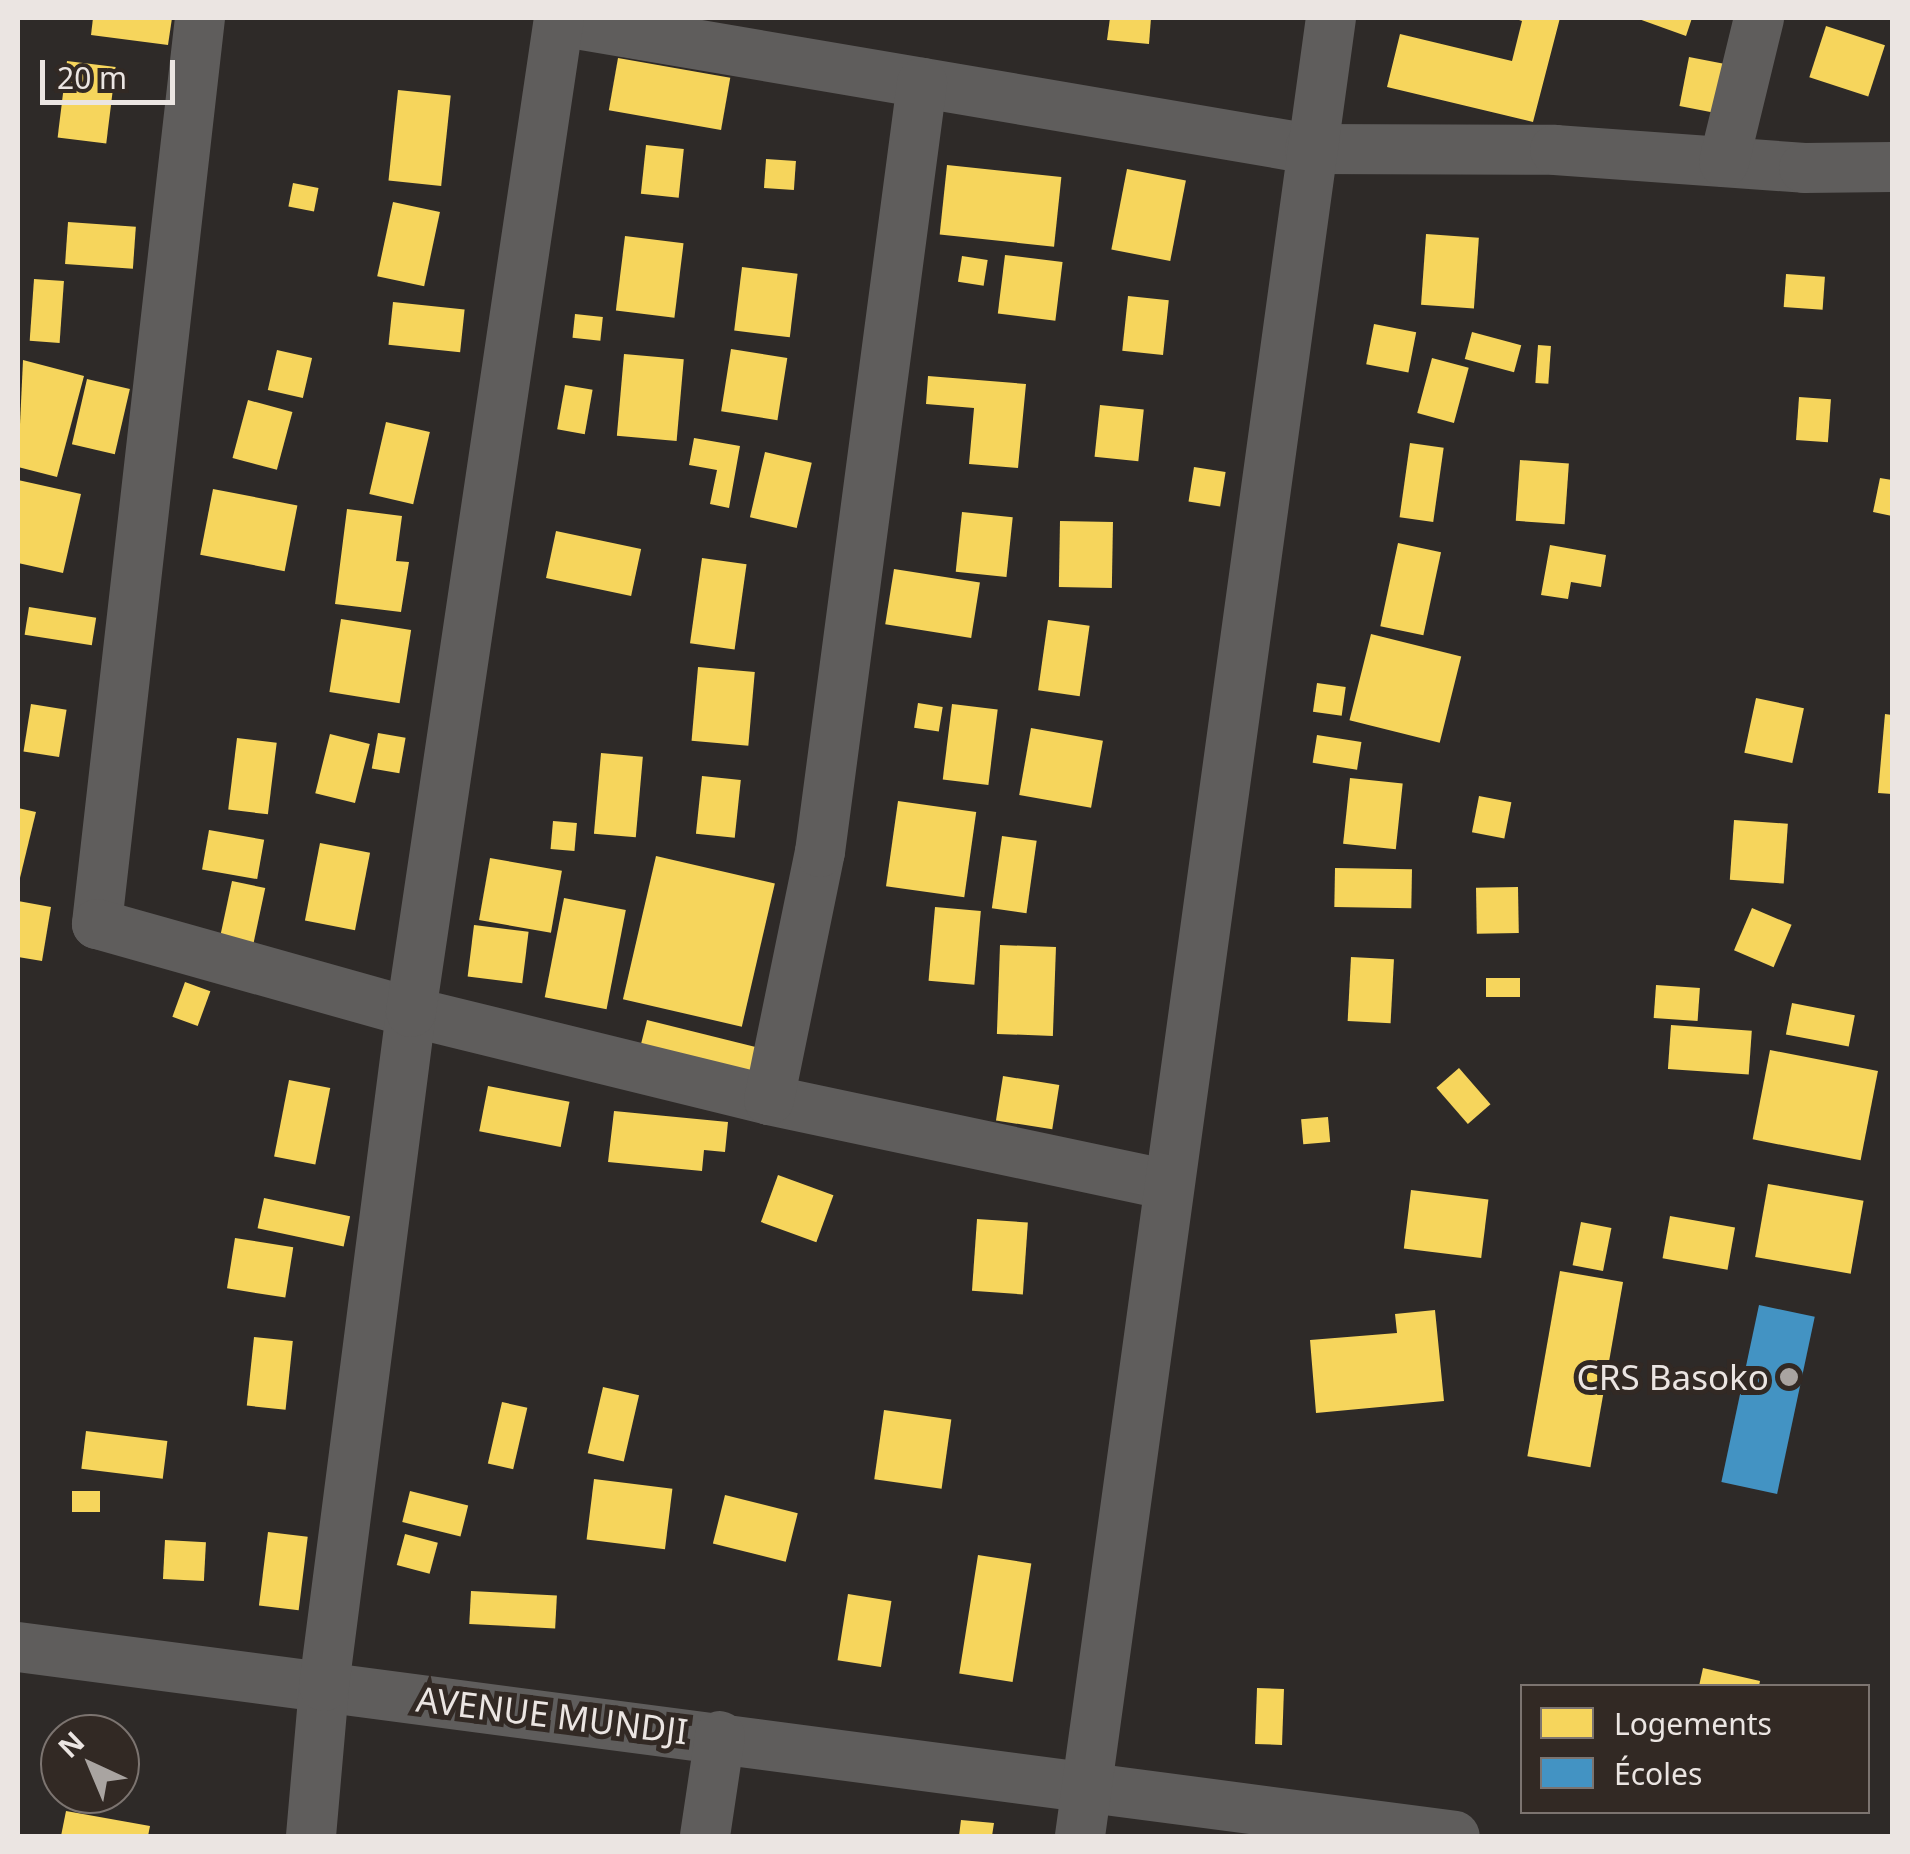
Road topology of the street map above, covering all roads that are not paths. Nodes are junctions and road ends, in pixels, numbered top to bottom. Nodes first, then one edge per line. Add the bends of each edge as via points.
1 (200, 18) edge
2 (1330, 18) edge
3 (1759, 18) edge
4 (559, 19) edge
5 (922, 83) junction
6 (1310, 149) junction
7 (1724, 162) junction
8 (1892, 167) edge
9 (411, 1012) junction
10 (770, 1100) junction
11 (1169, 1185) junction
12 (18, 1647) edge
13 (324, 1686) junction
14 (720, 1736) junction
15 (1086, 1784) junction
16 (311, 1836) edge
17 (705, 1836) edge
18 (1080, 1836) edge
19 (1455, 1836) edge

1 - 9 street via 98,924
2 - 6 street
3 - 7 street
4 - 5 street
4 - 9 street
5 - 6 street
5 - 10 street via 820,852
6 - 7 street via 1556,150
6 - 11 street
7 - 8 street
9 - 10 street
9 - 13 street
10 - 11 street
11 - 15 street
12 - 13 street, AVENUE MUNDJI
13 - 14 street, AVENUE MUNDJI
13 - 16 street
14 - 15 street, AVENUE MUNDJI
14 - 17 street
15 - 18 street
15 - 19 street, AVENUE MUNDJI

